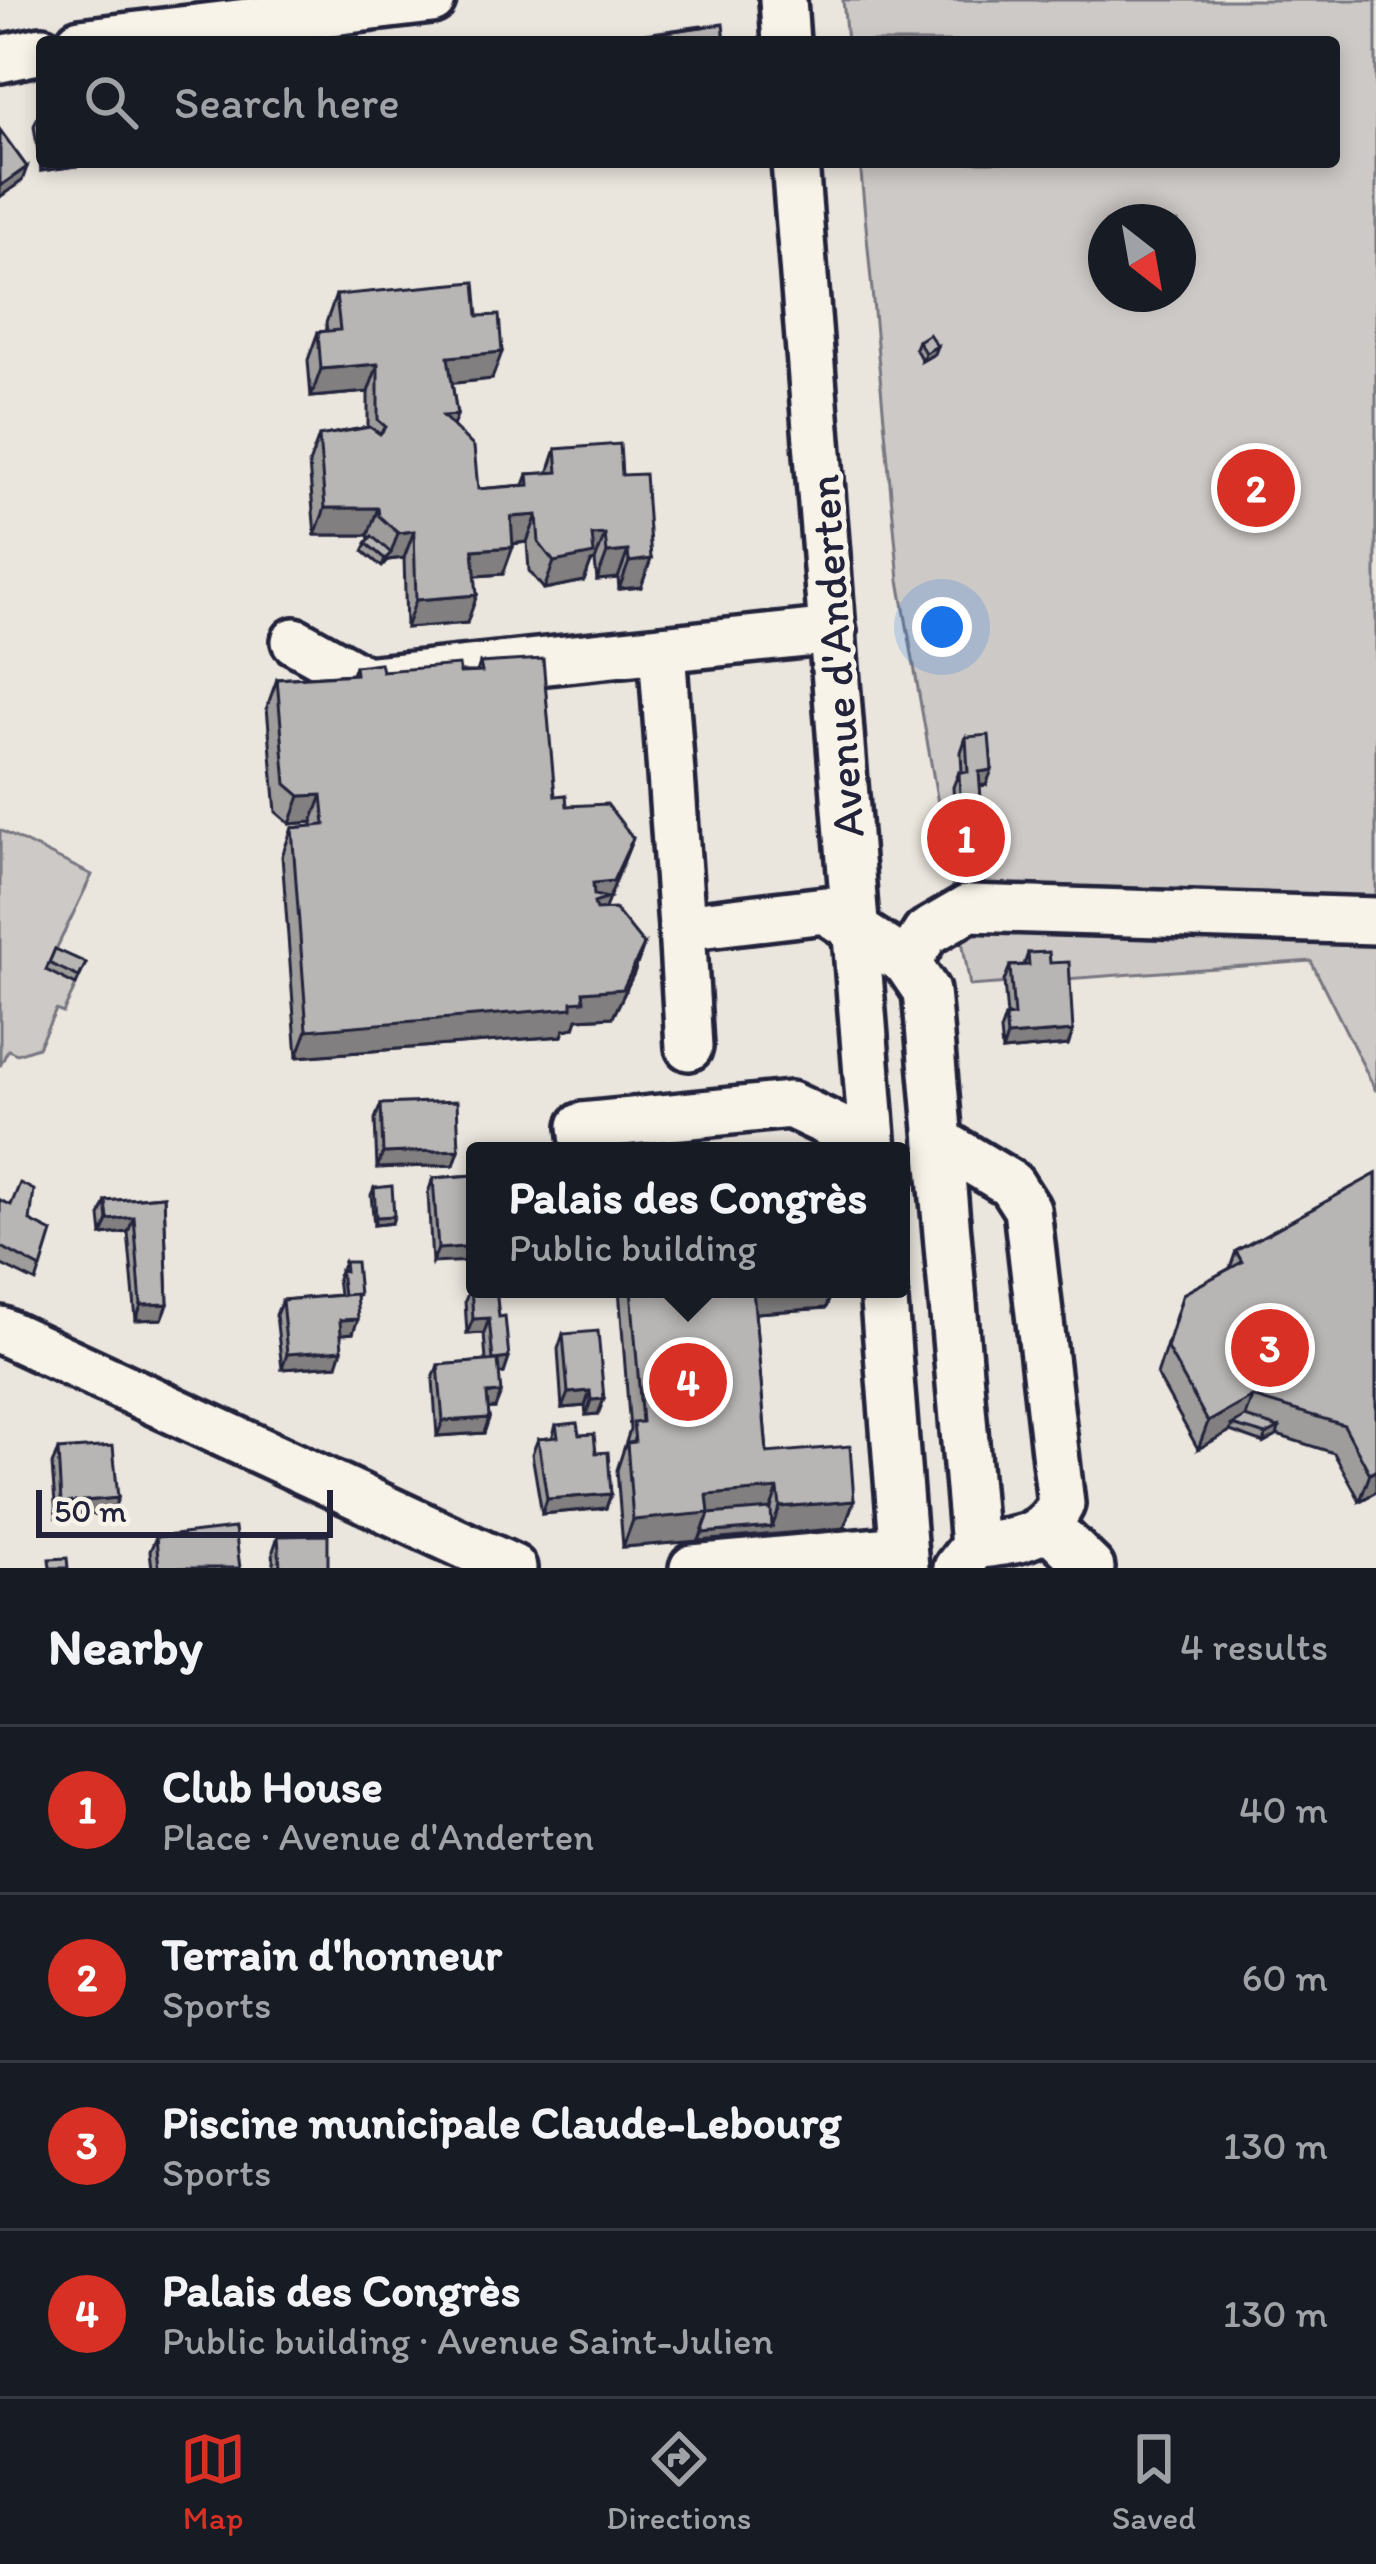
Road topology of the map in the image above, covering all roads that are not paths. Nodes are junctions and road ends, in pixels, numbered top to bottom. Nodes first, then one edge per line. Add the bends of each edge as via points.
1 (432, 0) edge
2 (783, 0) edge
3 (130, 36) edge
4 (786, 36) edge
5 (36, 51) edge
6 (0, 59) edge
7 (796, 168) edge
8 (833, 631) junction
9 (295, 641) dead end
10 (662, 649) junction
11 (1376, 921) edge
12 (682, 927) junction
13 (856, 929) junction
14 (907, 962) junction
15 (689, 1047) dead end
16 (939, 1141) junction
17 (584, 1142) edge
18 (854, 1142) edge
19 (866, 1142) edge
20 (884, 1298) edge
21 (0, 1330) edge
22 (1049, 1527) junction
23 (965, 1557) edge
24 (904, 1559) edge
25 (513, 1568) edge
26 (693, 1568) edge
27 (1091, 1568) edge

1 - 3 street
2 - 4 street
5 - 6 street
7 - 8 street, Avenue d'Anderten
8 - 10 street
8 - 13 street, Avenue d'Anderten
9 - 10 street via 365,680
10 - 12 street
11 - 14 street via 968,908 926,933
12 - 13 street via 825,910
12 - 15 street
13 - 14 street
13 - 19 street, Avenue d'Anderten
14 - 16 street via 926,991
16 - 22 street via 1011,1184 1027,1209 1060,1504
16 - 23 street
17 - 18 street via 582,1126 790,1106
20 - 24 street
21 - 25 street
22 - 23 street
22 - 27 street
24 - 26 street

